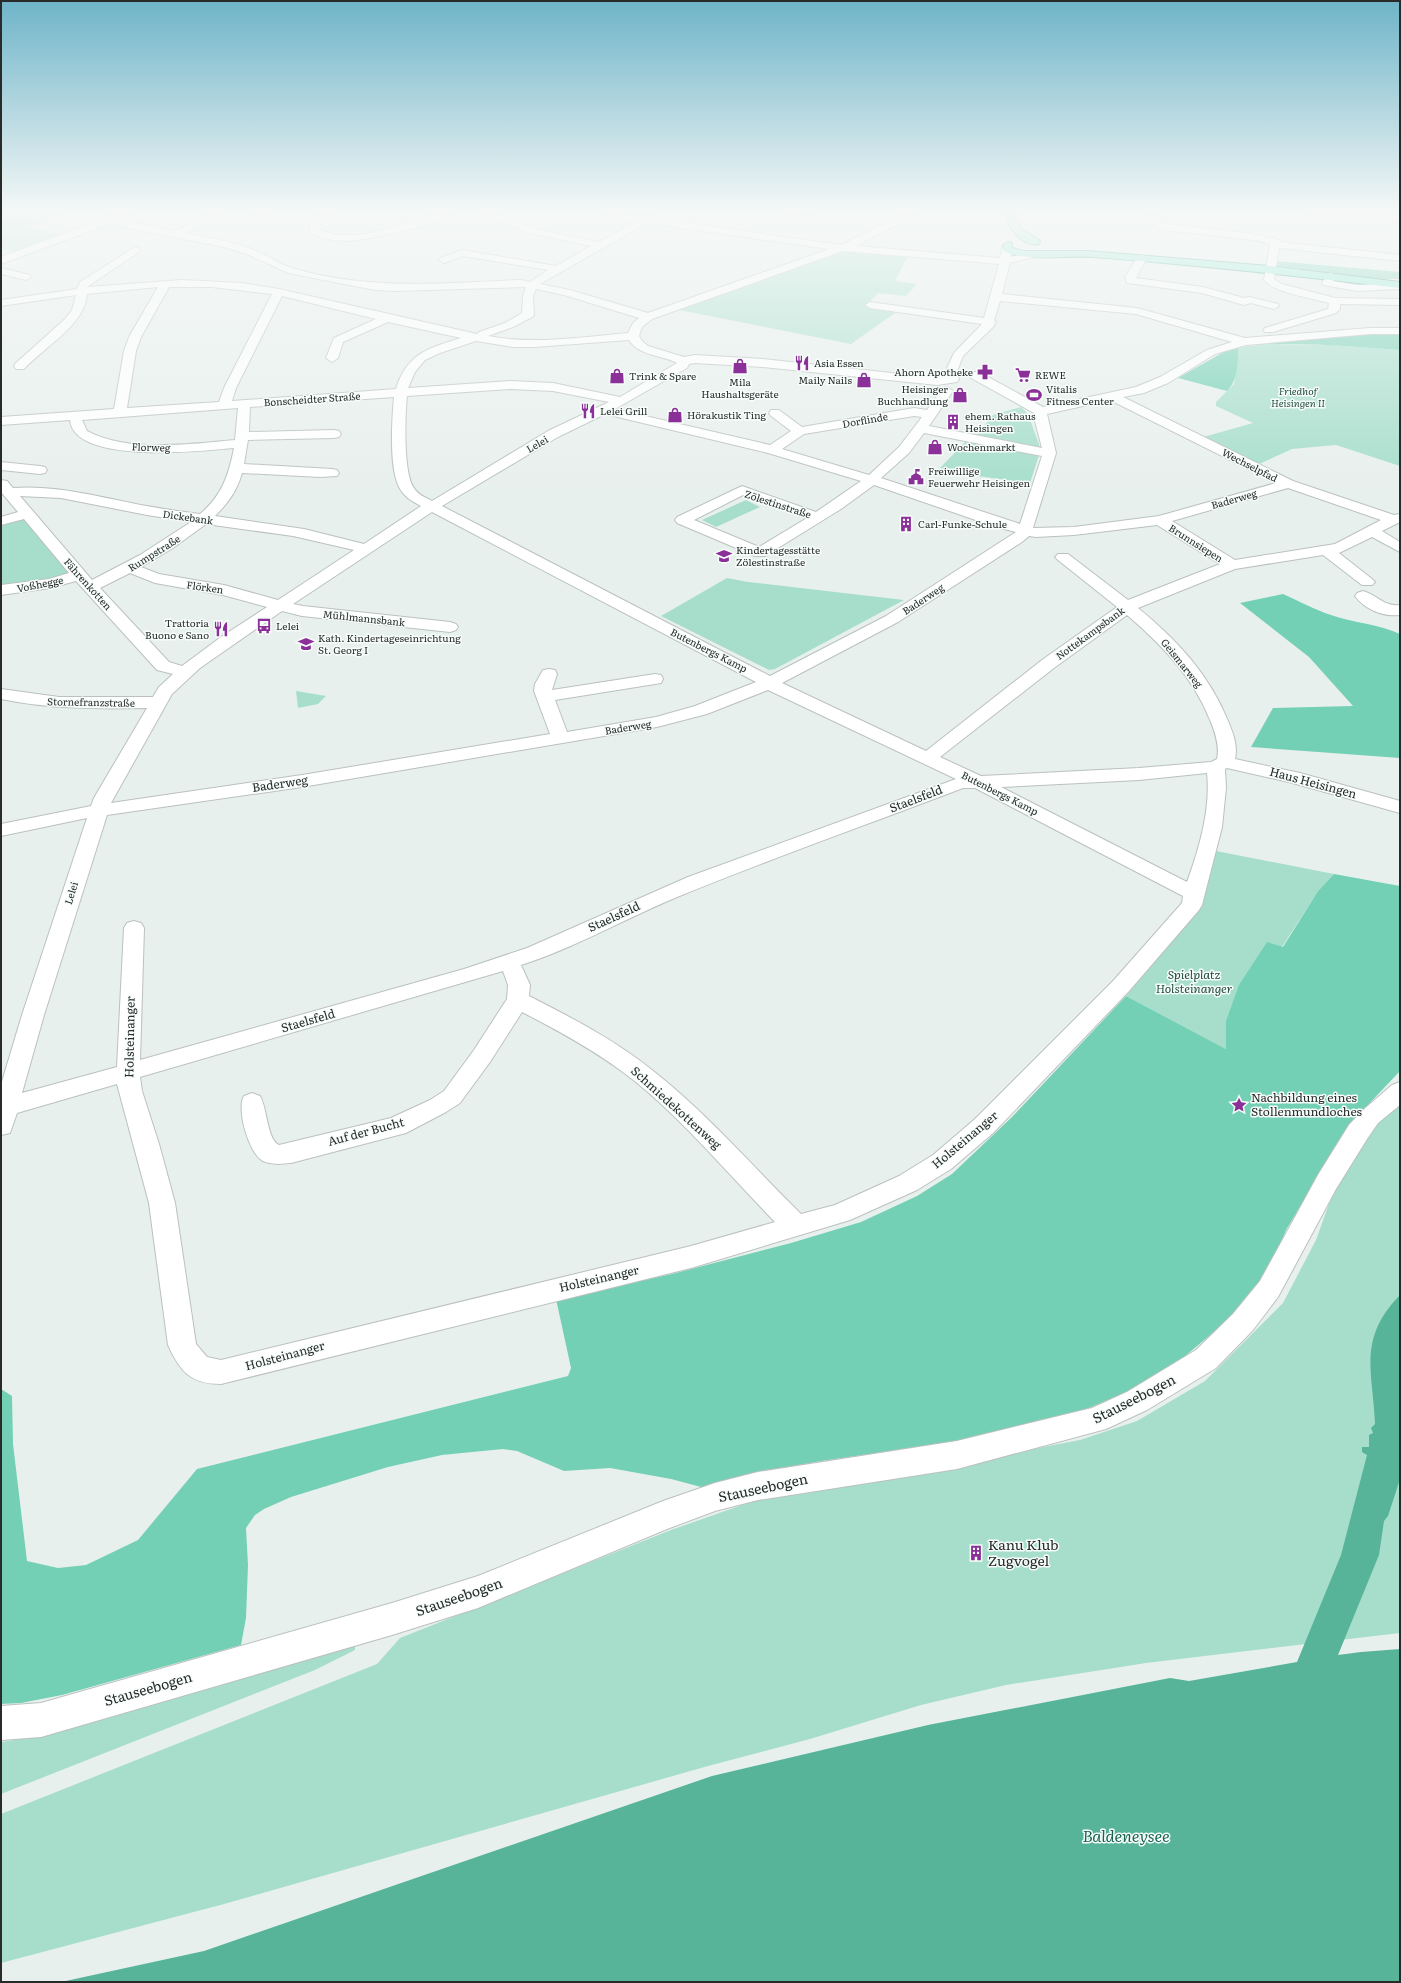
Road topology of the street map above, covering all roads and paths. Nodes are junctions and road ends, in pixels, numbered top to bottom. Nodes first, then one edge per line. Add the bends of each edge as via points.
1 (78, 307) edge
2 (152, 307) edge
3 (272, 307) edge
4 (339, 307) edge
5 (527, 307) edge
6 (612, 307) edge
7 (677, 307) edge
8 (881, 307) edge
9 (994, 307) edge
10 (1092, 307) edge
11 (1334, 307) edge
12 (648, 317) junction
13 (387, 318) junction
14 (990, 322) junction
15 (1400, 331) edge
16 (480, 336) junction
17 (633, 336) junction
18 (1268, 340) junction
19 (1245, 342) junction
20 (332, 358) dead end
21 (684, 361) junction
22 (20, 366) dead end
23 (951, 370) junction
24 (969, 374) junction
25 (947, 391) dead end
26 (401, 393) junction
27 (1114, 397) junction
28 (622, 401) junction
29 (244, 404) junction
30 (224, 405) junction
31 (604, 410) junction
32 (1041, 411) junction
33 (120, 413) junction
34 (776, 413) dead end
35 (930, 414) junction
36 (76, 417) junction
37 (1, 421) edge
38 (922, 429) junction
39 (800, 431) junction
40 (334, 434) dead end
41 (241, 440) junction
42 (772, 450) junction
43 (1049, 453) junction
44 (1, 466) edge
45 (235, 469) junction
46 (40, 470) dead end
47 (332, 473) dead end
48 (873, 480) junction
49 (1288, 484) junction
50 (5, 488) edge
51 (430, 507) junction
52 (27, 514) junction
53 (817, 517) junction
54 (1396, 518) edge
55 (202, 520) junction
56 (1160, 520) junction
57 (1, 521) edge
58 (1025, 531) junction
59 (1372, 531) junction
60 (1400, 548) edge
61 (366, 549) junction
62 (1326, 550) junction
63 (1063, 557) dead end
64 (1232, 565) junction
65 (130, 568) junction
66 (79, 575) junction
67 (90, 587) junction
68 (1, 590) edge
69 (280, 605) junction
70 (1125, 607) junction
71 (1400, 610) edge
72 (450, 627) dead end
73 (184, 672) junction
74 (550, 674) dead end
75 (655, 679) dead end
76 (770, 683) junction
77 (1, 694) edge
78 (545, 698) junction
79 (158, 702) junction
80 (560, 738) junction
81 (928, 758) junction
82 (1220, 764) junction
83 (976, 781) junction
84 (1400, 807) edge
85 (99, 810) junction
86 (1, 830) edge
87 (1193, 893) junction
88 (134, 928) dead end
89 (508, 962) junction
90 (518, 1000) junction
91 (128, 1072) junction
92 (1400, 1091) edge
93 (252, 1102) dead end
94 (4, 1116) edge
95 (796, 1226) junction
96 (1, 1723) edge

1 - 22 street via 70,319
2 - 33 street via 130,351
3 - 30 street
4 - 13 street
5 - 16 street, Butenbergs Kamp via 528,315
6 - 12 street
7 - 12 street
8 - 14 street
9 - 14 street
10 - 19 street via 1137,311
11 - 18 street via 1332,311 1266,332 1263,335
12 - 17 street via 637,325
13 - 16 street
13 - 20 street via 338,340
14 - 23 street
15 - 18 street via 1370,331
16 - 17 street via 527,344
16 - 26 street, Butenbergs Kamp via 437,350 419,359 410,370
17 - 21 street via 644,348
18 - 19 street
19 - 27 street via 1211,352 1150,387
21 - 23 street via 695,359 763,363 937,381
21 - 28 street, Lelei via 683,365
23 - 24 street
23 - 24 street
24 - 32 street
25 - 35 street, Zölestinstraße
26 - 28 street, Bonscheidter Straße via 535,385
26 - 29 street, Bonscheidter Straße
26 - 51 street, Butenbergs Kamp via 400,428 404,483 414,497
27 - 32 street
27 - 49 street, Wechselpfad
28 - 31 street, Lelei
29 - 30 street, Bonscheidter Straße
29 - 41 street, Rumpstraße
30 - 33 street, Bonscheidter Straße
31 - 42 street
31 - 51 street, Lelei via 553,434
32 - 43 street via 1040,416 1050,444
33 - 36 street, Bonscheidter Straße
34 - 39 street
35 - 38 street, Zölestinstraße
35 - 39 street, Dorflinde via 914,412
36 - 37 street, Bonscheidter Straße
36 - 41 street, Florweg via 76,424 83,434 110,444 160,448
38 - 43 street
38 - 48 street, Zölestinstraße
39 - 42 street, Dorflinde
40 - 41 street
41 - 45 street, Rumpstraße
42 - 48 street
43 - 58 street
44 - 46 street
45 - 47 street
45 - 55 street, Rumpstraße via 230,488 224,498
48 - 53 street, Zölestinstraße
48 - 58 street
49 - 54 street, Wechselpfad
49 - 56 street, Baderweg
50 - 52 street, Fährenkotten
50 - 55 street, Dickebank via 61,494
51 - 61 street, Lelei
51 - 76 street, Butenbergs Kamp
52 - 57 street
52 - 66 street, Fährenkotten
53 - 53 street, Zölestinstraße via 742,490 682,520 760,554
54 - 59 street, Nottekampsbank
55 - 61 street, Dickebank via 318,536
55 - 65 street, Rumpstraße
56 - 58 street, Baderweg via 1059,532
56 - 64 street, Brunnsiepen
58 - 76 street, Baderweg via 1015,541 892,619
59 - 60 street
59 - 62 street, Nottekampsbank via 1346,546
61 - 69 street, Lelei
62 - 64 street, Nottekampsbank
62 - 71 street via 1382,609
63 - 70 street, Geismarweg
64 - 70 street, Nottekampsbank
65 - 67 street, Rumpstraße
65 - 69 street, Flörken via 170,582 224,590
66 - 67 street, Fährenkotten
66 - 68 street, Voßhegge via 45,584
67 - 73 street, Fährenkotten via 163,666
69 - 72 street, Mühlmannsbank via 309,612
69 - 73 street, Lelei
70 - 81 street, Nottekampsbank
70 - 82 street, Geismarweg via 1169,644 1207,695 1217,713 1226,741 1228,755
73 - 79 street, Lelei
74 - 78 street via 544,684
75 - 78 street
76 - 80 street, Baderweg via 679,717
76 - 81 street, Butenbergs Kamp
77 - 79 street, Stornefranzstraße via 51,702
78 - 80 street
79 - 85 street, Lelei via 106,790
80 - 85 street, Baderweg via 302,781
81 - 83 street, Butenbergs Kamp
82 - 83 street, Staelsfeld via 1139,774
82 - 84 street, Haus Heisingen via 1293,777
82 - 87 street, Holsteinanger via 1206,856
83 - 87 street, Butenbergs Kamp
83 - 89 street, Staelsfeld via 952,786 734,866 651,900 535,953
85 - 86 street, Baderweg
85 - 94 street, Lelei via 35,1008
87 - 95 street, Holsteinanger via 1192,905 1121,986 990,1121 942,1162 908,1183 847,1210
88 - 91 street, Holsteinanger
89 - 90 street via 519,985
89 - 91 street, Staelsfeld
90 - 93 street, Auf der Bucht via 452,1097 397,1126 291,1153 273,1155 265,1150 261,1141
90 - 95 street, Schmiedekottenweg via 606,1049 643,1075 705,1132
91 - 94 street, Staelsfeld
91 - 95 street, Holsteinanger via 130,1091 162,1203 182,1344 194,1364 204,1371 238,1369 691,1256
92 - 96 street, Stauseebogen via 1370,1117 1358,1132 1327,1182 1269,1289 1243,1322 1206,1359 1137,1401 1096,1420 957,1455 766,1485 715,1497 471,1594 41,1720

